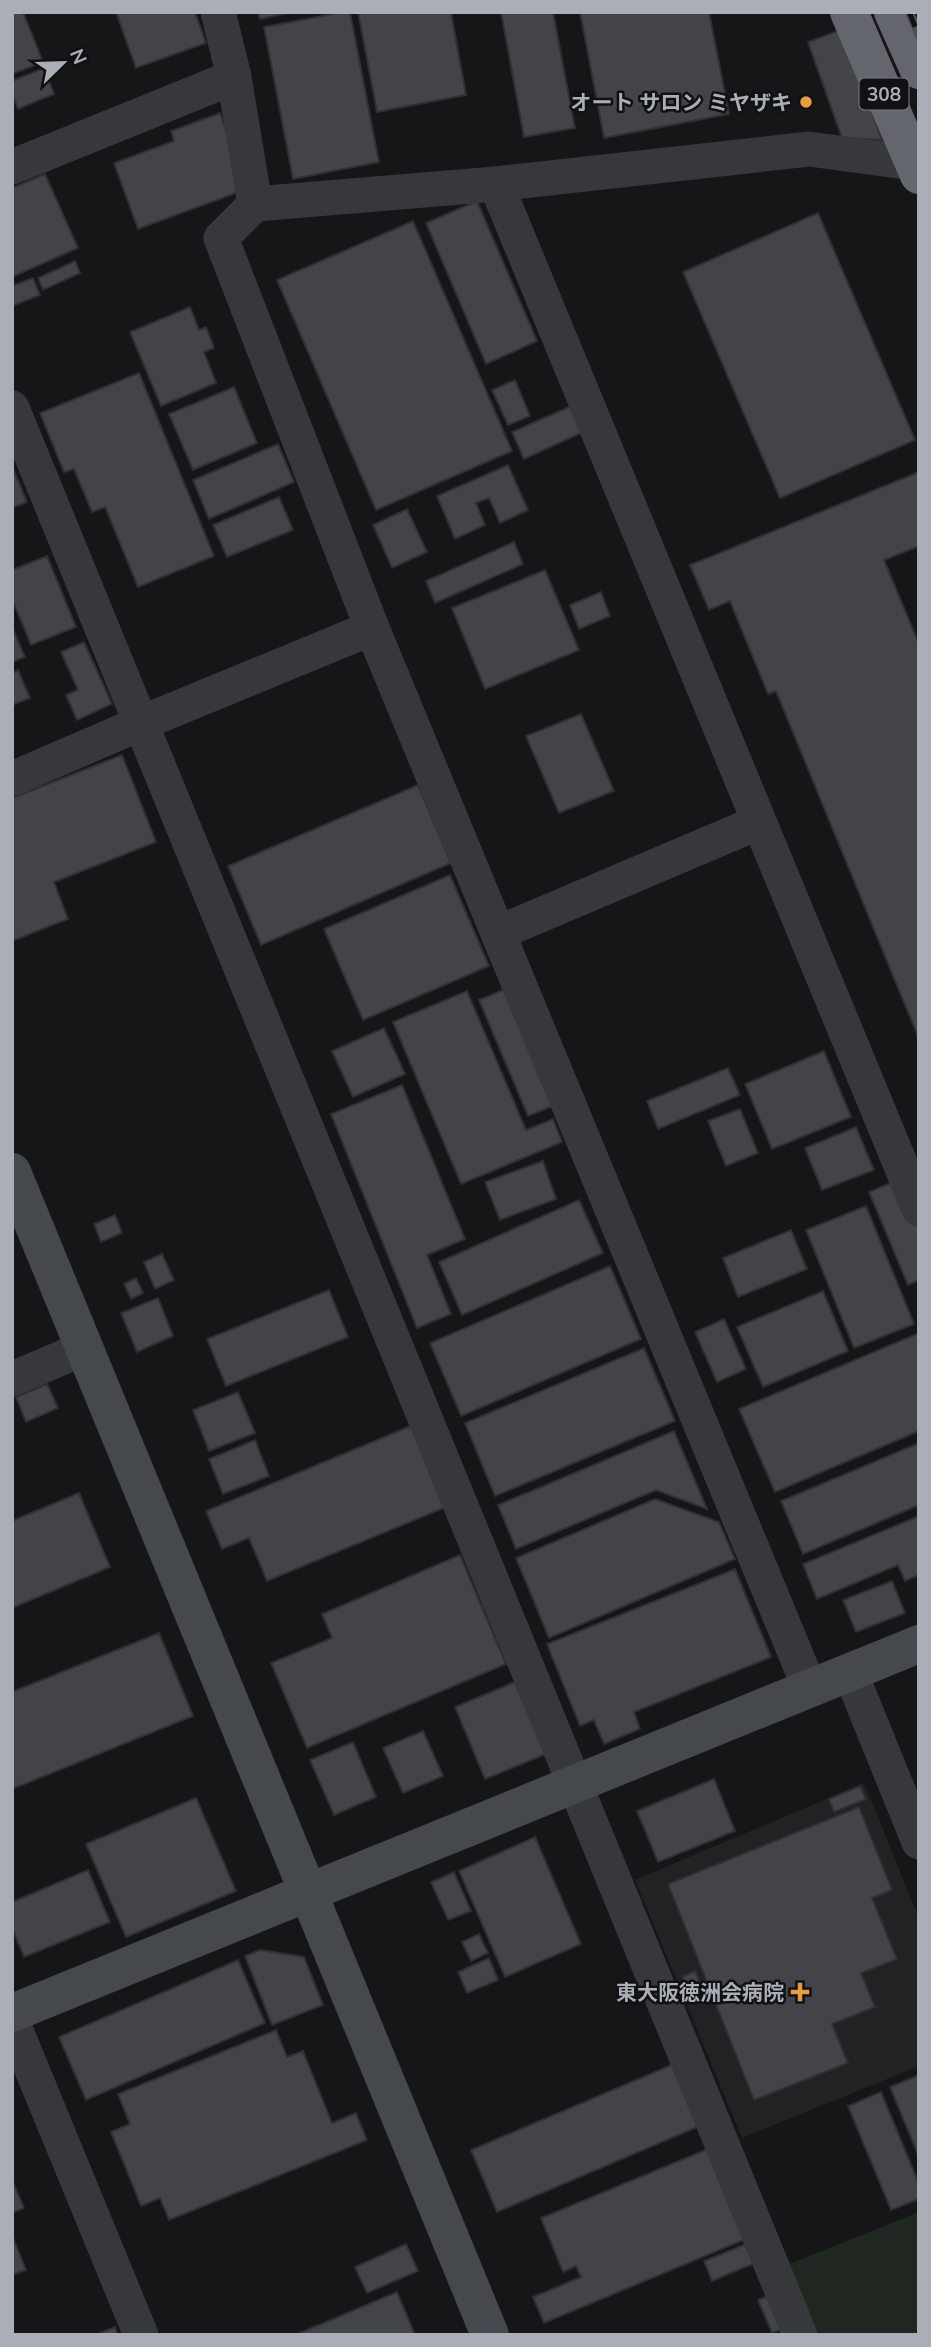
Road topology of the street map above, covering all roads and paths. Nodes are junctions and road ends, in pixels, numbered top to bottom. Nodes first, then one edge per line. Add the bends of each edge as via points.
1 (218, 12) edge
2 (849, 12) edge
3 (894, 12) edge
4 (919, 70) edge
5 (234, 77) junction
6 (12, 167) edge
7 (916, 169) edge
8 (496, 184) junction
9 (255, 204) junction
10 (12, 408) edge
11 (372, 628) junction
12 (139, 724) junction
13 (12, 779) edge
14 (759, 822) junction
15 (498, 933) junction
16 (12, 1172) edge
17 (919, 1209) edge
18 (85, 1348) junction
19 (12, 1379) edge
20 (919, 1644) edge
21 (850, 1672) junction
22 (810, 1689) junction
23 (571, 1784) junction
24 (919, 1842) edge
25 (308, 1892) junction
26 (12, 2013) edge
27 (12, 2021) edge
28 (141, 2335) edge
29 (490, 2335) edge
30 (800, 2335) edge

1 - 5 street
2 - 7 highway, 308
3 - 4 highway
5 - 6 street
5 - 9 street
7 - 8 street via 808,149
8 - 9 street
8 - 14 street
9 - 11 street via 221,237
10 - 12 street
11 - 12 street
11 - 15 street
12 - 13 street
12 - 23 street
14 - 15 street
14 - 17 street
15 - 22 street
16 - 18 street
18 - 19 street
18 - 25 street
20 - 21 street
21 - 22 street
21 - 24 street
22 - 23 street
23 - 25 street
23 - 30 street
25 - 26 street
25 - 29 street
27 - 28 street

